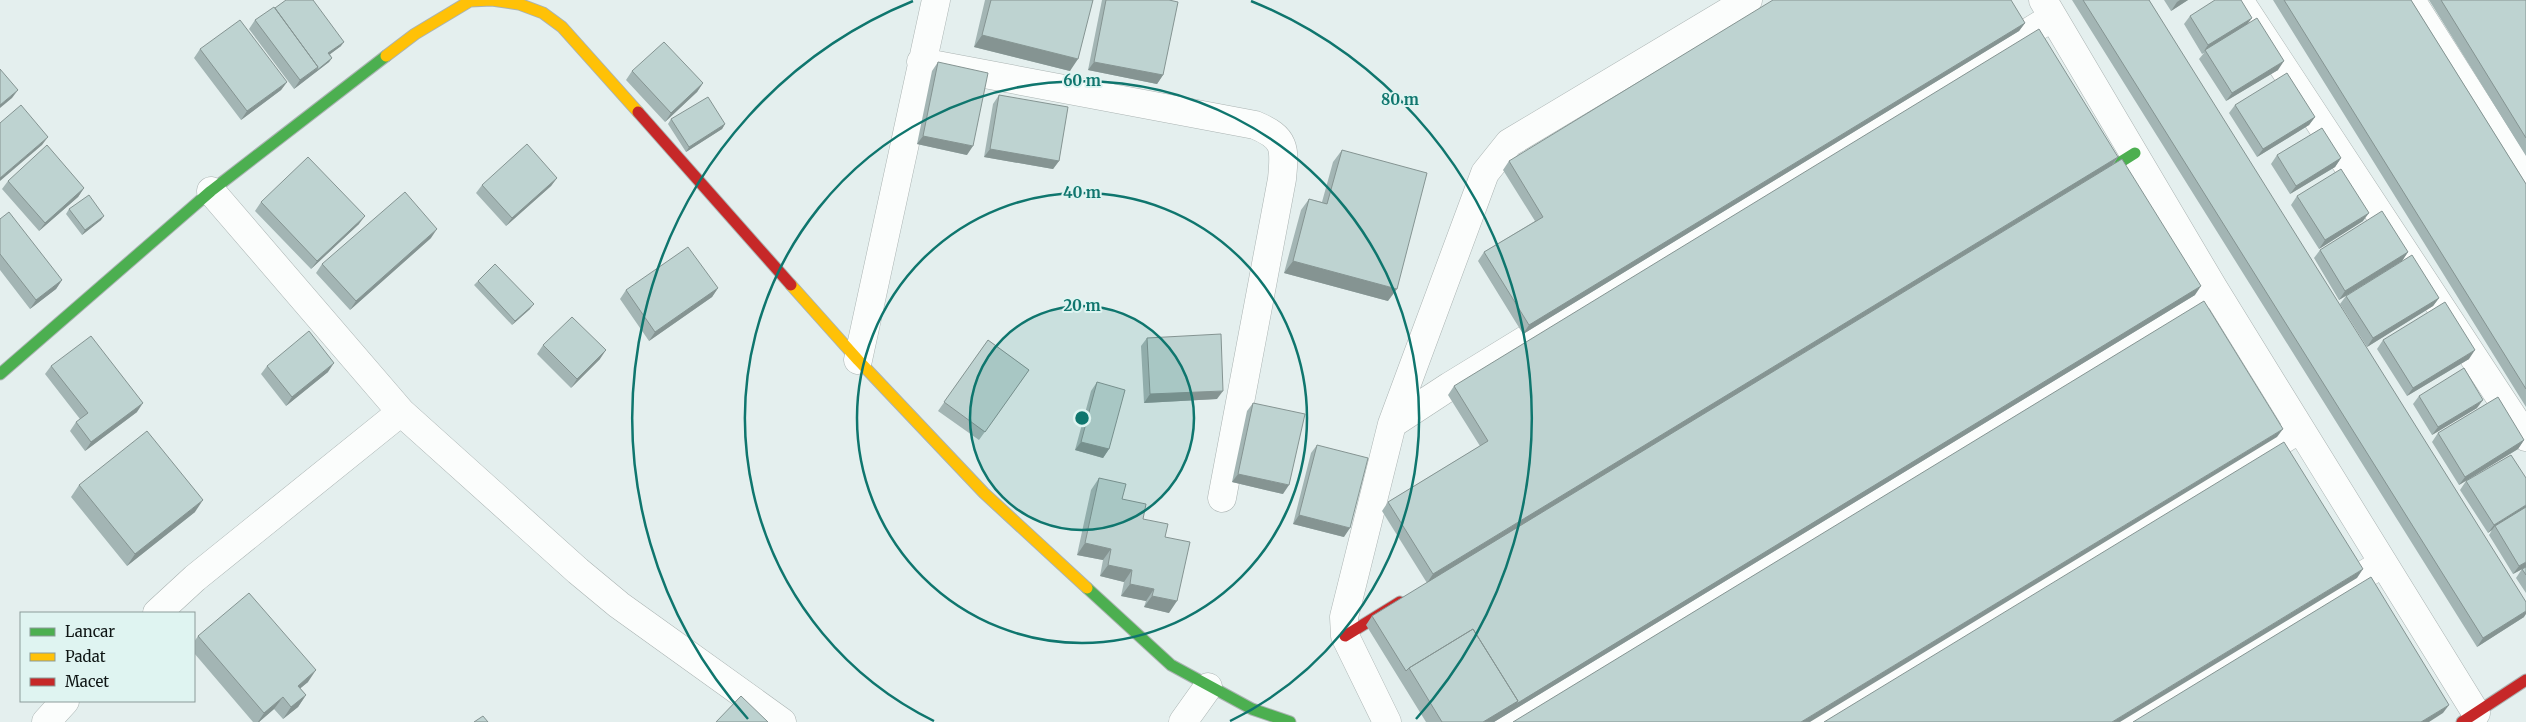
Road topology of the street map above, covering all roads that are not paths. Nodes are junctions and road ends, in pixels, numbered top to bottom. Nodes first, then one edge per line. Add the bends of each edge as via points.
1 (936, 0) edge
2 (1748, 0) edge
3 (2239, 0) edge
4 (2411, 0) edge
5 (2048, 9) edge
6 (921, 62) junction
7 (2135, 153) junction
8 (2526, 181) edge
9 (2084, 184) edge
10 (211, 191) junction
11 (2214, 290) junction
12 (858, 360) junction
13 (0, 374) edge
14 (401, 412) junction
15 (1392, 424) junction
16 (2300, 429) junction
17 (2526, 437) edge
18 (1222, 498) dead end
19 (2383, 563) junction
20 (1413, 595) edge
21 (158, 612) edge
22 (1345, 636) junction
23 (2526, 680) edge
24 (1208, 687) junction
25 (65, 702) edge
26 (2469, 718) edge
27 (46, 722) edge
28 (782, 722) edge
29 (1183, 722) edge
30 (1290, 722) edge
31 (1387, 722) edge
32 (1507, 722) edge
33 (1819, 722) edge
34 (2127, 722) edge

1 - 6 street
2 - 15 street via 1509,142 1485,173 1475,195
3 - 17 street
4 - 8 street
5 - 7 street
5 - 15 street
6 - 12 street
6 - 18 street via 1255,125 1273,133 1284,158 1282,180
7 - 9 street
7 - 11 street
10 - 12 street via 415,34 470,1 519,4 543,13 562,28
10 - 13 street
10 - 14 street
11 - 16 street
11 - 32 street
12 - 24 street via 984,493 1171,665
14 - 21 street
14 - 28 street via 619,605
15 - 22 street via 1344,617
16 - 19 street
16 - 33 street
19 - 26 street
19 - 34 street
20 - 22 street
22 - 31 street
23 - 26 street
24 - 29 street
24 - 30 street via 1252,709
25 - 27 street

